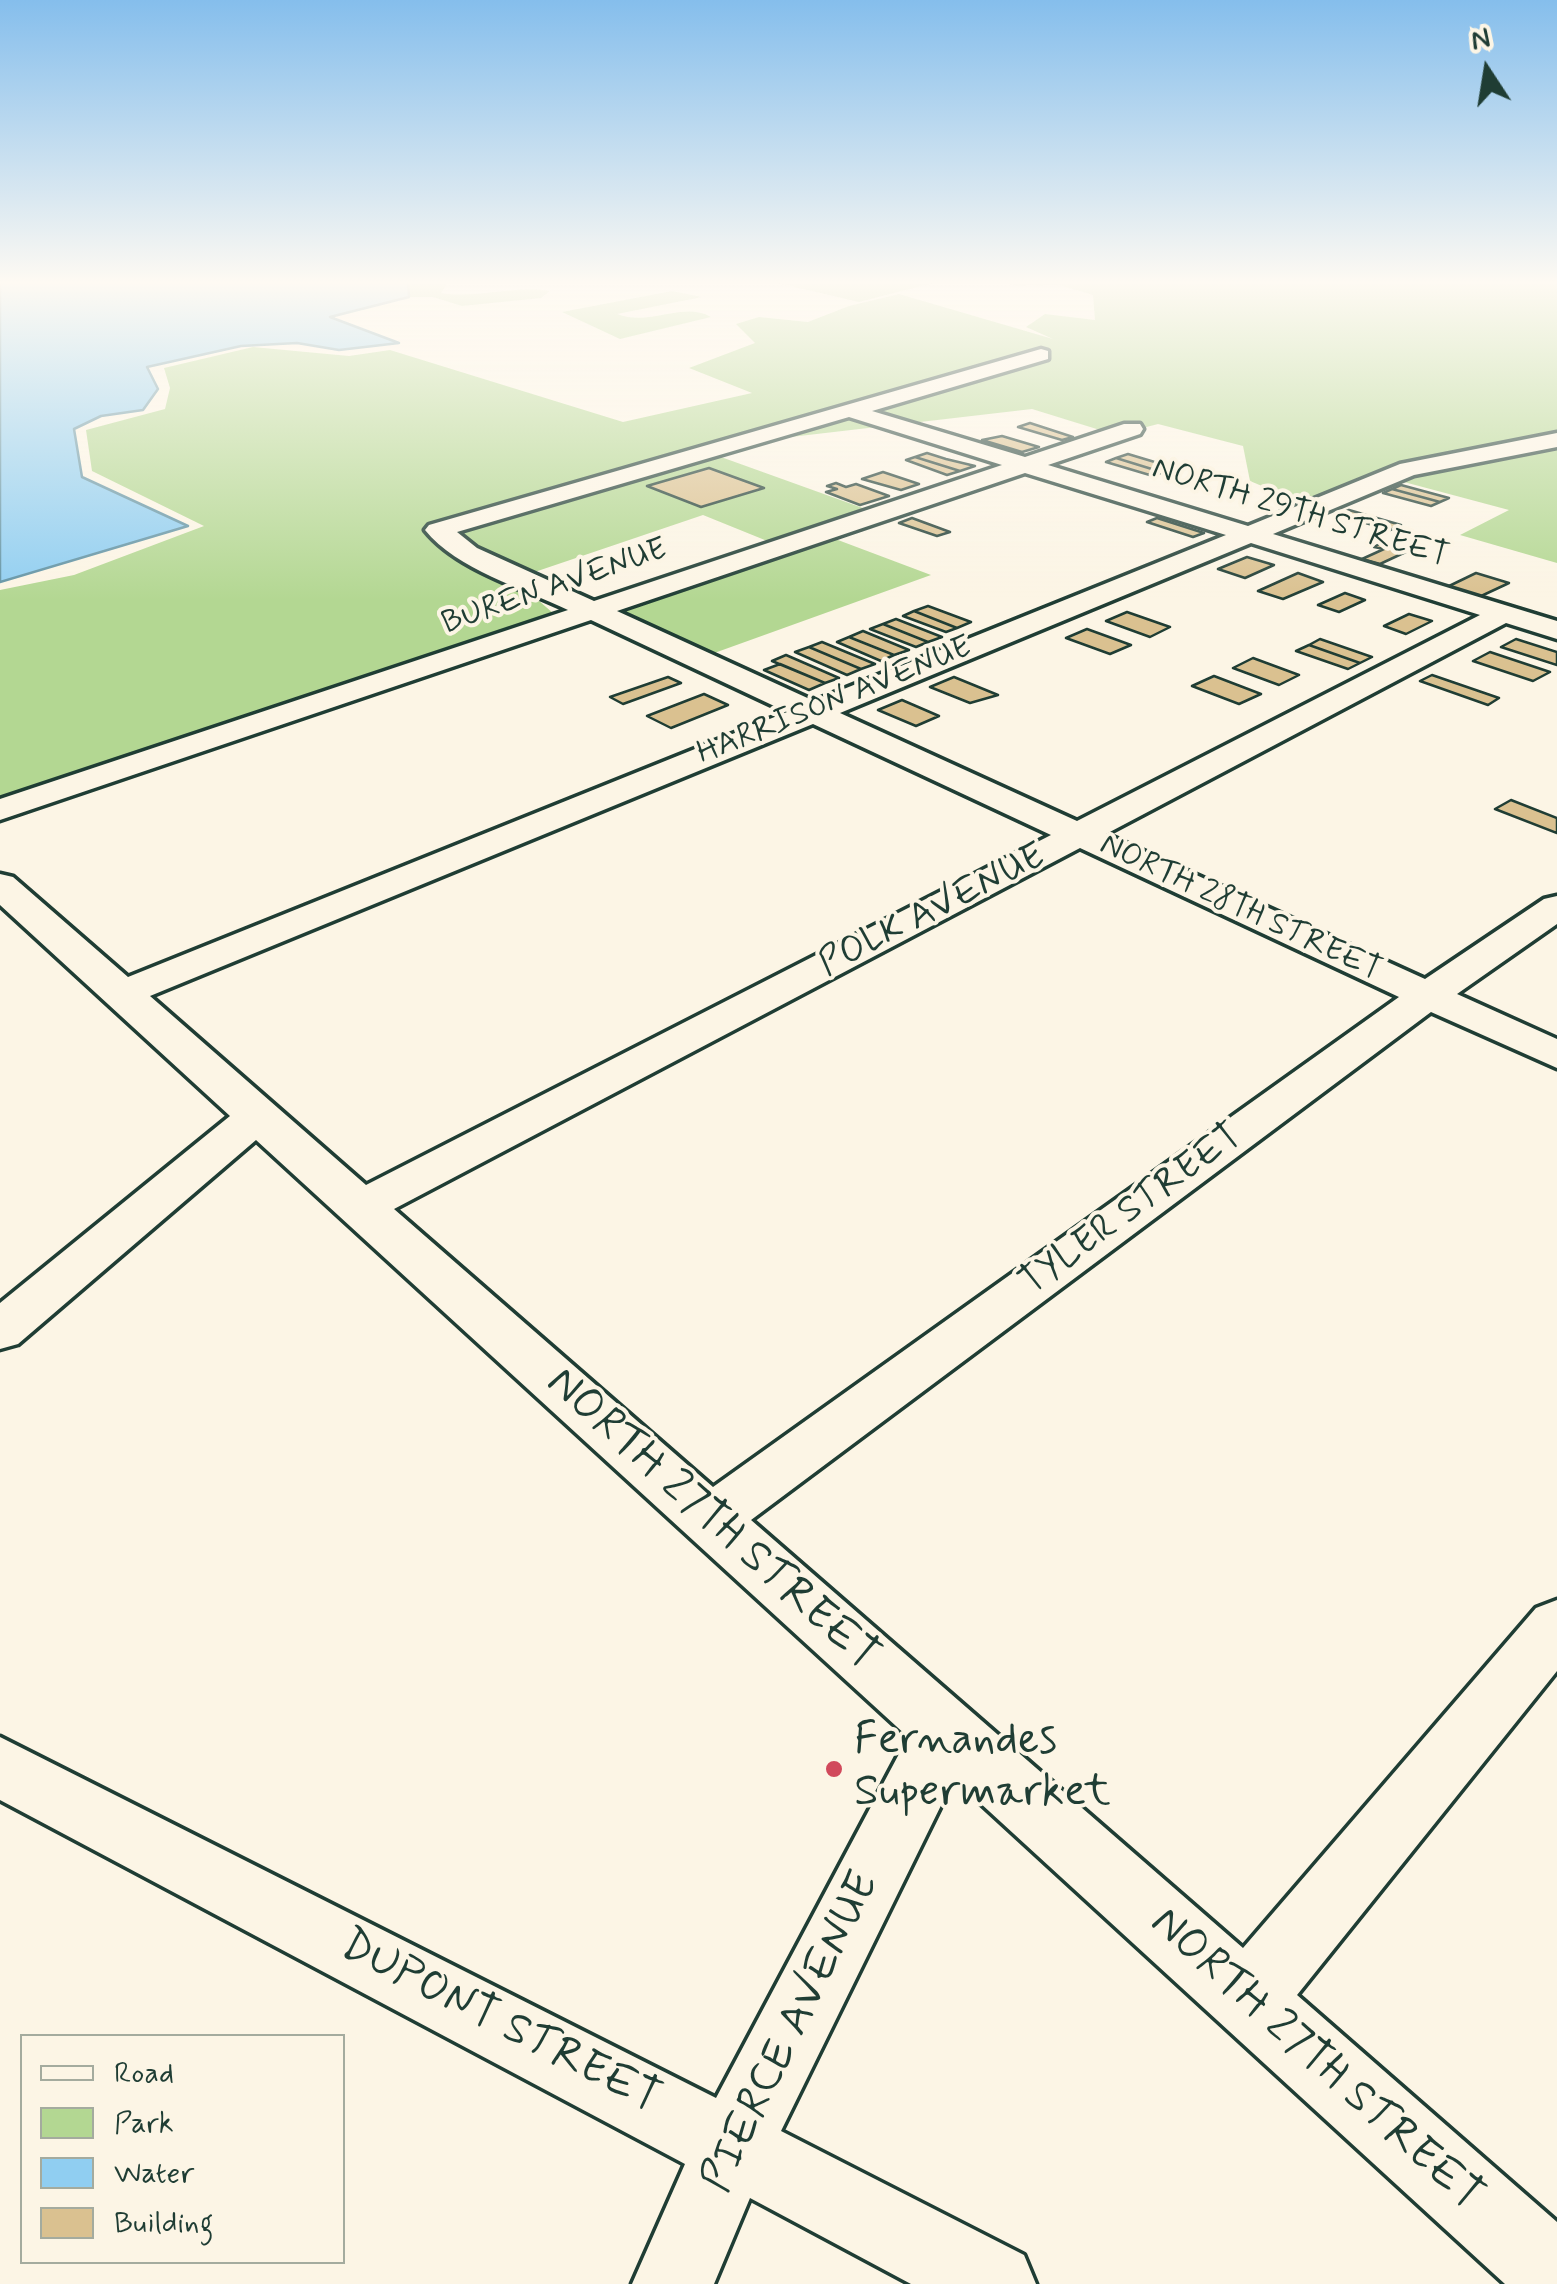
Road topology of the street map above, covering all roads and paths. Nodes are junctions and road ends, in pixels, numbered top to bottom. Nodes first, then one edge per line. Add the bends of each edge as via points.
1 (932, 388) edge
2 (851, 411) junction
3 (1132, 429) dead end
4 (1557, 440) edge
5 (1025, 466) junction
6 (1249, 535) junction
7 (595, 612) junction
8 (1503, 614) junction
9 (1557, 630) edge
10 (812, 711) junction
11 (0, 810) edge
12 (1081, 835) junction
13 (0, 885) edge
14 (1557, 907) edge
15 (122, 994) junction
16 (1427, 996) junction
17 (1557, 1055) edge
18 (257, 1116) junction
19 (361, 1208) junction
20 (0, 1331) edge
21 (710, 1519) junction
22 (1557, 1626) edge
23 (945, 1731) junction
24 (0, 1767) edge
25 (1247, 2000) junction
26 (733, 2144) junction
27 (1557, 2276) edge
28 (673, 2284) edge
29 (996, 2284) edge

1 - 2 street
2 - 5 street, NORTH 29TH STREET
2 - 7 street, NORTH 28TH STREET via 438,530 468,553
3 - 5 street, BUREN AVENUE
4 - 6 street, HARRISON AVENUE via 1408,469
5 - 6 street, NORTH 29TH STREET
5 - 7 street, BUREN AVENUE
6 - 8 street, NORTH 29TH STREET
6 - 10 street, HARRISON AVENUE
7 - 10 street, NORTH 28TH STREET
7 - 11 street, BUREN AVENUE
8 - 9 street, NORTH 29TH STREET
8 - 12 street, POLK AVENUE
10 - 12 street, NORTH 28TH STREET
10 - 15 street, HARRISON AVENUE
12 - 16 street, NORTH 28TH STREET
12 - 19 street, POLK AVENUE
13 - 15 street, NORTH 27TH STREET
14 - 16 street, TYLER STREET
15 - 18 street, NORTH 27TH STREET
16 - 17 street, NORTH 28TH STREET
16 - 21 street, TYLER STREET
18 - 19 street, NORTH 27TH STREET
18 - 20 street
19 - 21 street, NORTH 27TH STREET
21 - 23 street, NORTH 27TH STREET
22 - 25 street
23 - 25 street, NORTH 27TH STREET
23 - 26 street, PIERCE AVENUE
24 - 26 street, DUPONT STREET
25 - 27 street, NORTH 27TH STREET
26 - 28 street, PIERCE AVENUE
26 - 29 street, DUPONT STREET

